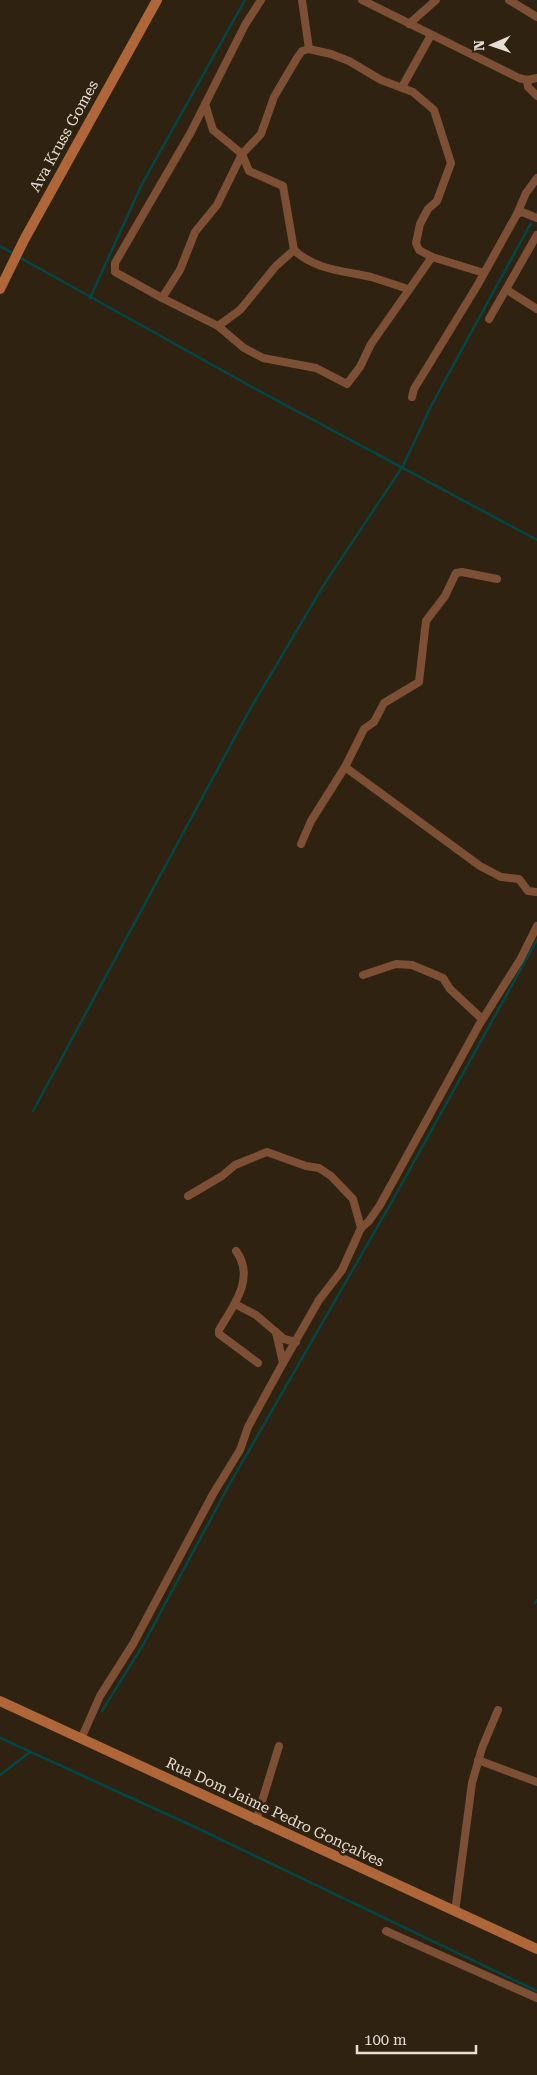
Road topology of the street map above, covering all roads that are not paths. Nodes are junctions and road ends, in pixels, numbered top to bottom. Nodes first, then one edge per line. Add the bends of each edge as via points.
1 (157, 0) edge
2 (260, 0) edge
3 (302, 0) edge
4 (362, 0) edge
5 (436, 0) edge
6 (509, 0) edge
7 (537, 17) edge
8 (409, 24) junction
9 (431, 35) junction
10 (309, 49) junction
11 (537, 78) edge
12 (527, 80) junction
13 (402, 87) junction
14 (537, 96) edge
15 (205, 104) junction
16 (242, 154) junction
17 (537, 178) edge
18 (517, 214) junction
19 (537, 218) edge
20 (537, 235) edge
21 (294, 250) junction
22 (432, 257) junction
23 (484, 273) junction
24 (0, 288) edge
25 (408, 289) junction
26 (507, 290) junction
27 (162, 298) junction
28 (537, 309) edge
29 (489, 319) dead end
30 (218, 326) junction
31 (412, 397) dead end
32 (497, 579) dead end
33 (345, 767) junction
34 (301, 844) dead end
35 (537, 892) edge
36 (537, 926) edge
37 (363, 975) dead end
38 (482, 1019) junction
39 (188, 1196) dead end
40 (361, 1228) junction
41 (236, 1251) dead end
42 (235, 1304) junction
43 (275, 1330) junction
44 (296, 1342) junction
45 (258, 1363) dead end
46 (283, 1363) junction
47 (0, 1700) edge
48 (498, 1710) dead end
49 (81, 1739) junction
50 (279, 1746) dead end
51 (478, 1760) junction
52 (537, 1782) edge
53 (256, 1820) junction
54 (455, 1912) junction
55 (386, 1932) dead end
56 (537, 1949) edge
57 (537, 1998) edge

1 - 24 main road, Ava Kruss Gomes
2 - 15 street
3 - 10 street
4 - 8 street
5 - 8 street
6 - 7 street
8 - 9 street
9 - 12 street
9 - 13 street
10 - 13 street via 332,54 381,80
10 - 16 street via 302,51 297,58 274,97 261,134
11 - 12 street
12 - 14 street via 528,87
13 - 22 street via 434,110 451,163 437,201 428,209 418,232 416,243 419,250
15 - 16 street via 213,130
15 - 27 street via 113,267 116,272
16 - 21 street via 249,171 283,186
16 - 27 street via 216,205 195,232 180,270
17 - 18 street
18 - 19 street via 522,212
18 - 23 street
20 - 26 street
21 - 25 street via 316,265
21 - 30 street via 276,266 240,310
22 - 23 street
22 - 25 street
23 - 31 street
25 - 30 street via 348,384 316,368 263,358 244,348
26 - 28 street
26 - 29 street
27 - 30 street
32 - 33 street via 456,573 426,621 419,682 384,703 374,722 364,729
33 - 34 street via 311,821
33 - 35 street via 480,866 501,877 519,879 528,891
36 - 38 street via 520,960
37 - 38 street via 388,966 412,965 443,978 450,989
38 - 40 street via 380,1205
39 - 40 street via 235,1165 268,1152 319,1168 331,1176 353,1199
40 - 44 street via 338,1276 319,1300
41 - 42 street via 244,1272
42 - 43 street
42 - 45 street via 218,1330 219,1334
43 - 44 street via 284,1339
43 - 46 street
44 - 46 street
46 - 49 street via 248,1427 240,1450 208,1502 133,1644 100,1696
47 - 49 main road, Rua Dom Jaime Pedro Gonçalves
48 - 51 street
49 - 53 main road, Rua Dom Jaime Pedro Gonçalves
50 - 53 street
51 - 52 street
51 - 54 street
53 - 54 main road, Rua Dom Jaime Pedro Gonçalves
54 - 56 main road, Rua Dom Jaime Pedro Gonçalves
55 - 57 street

